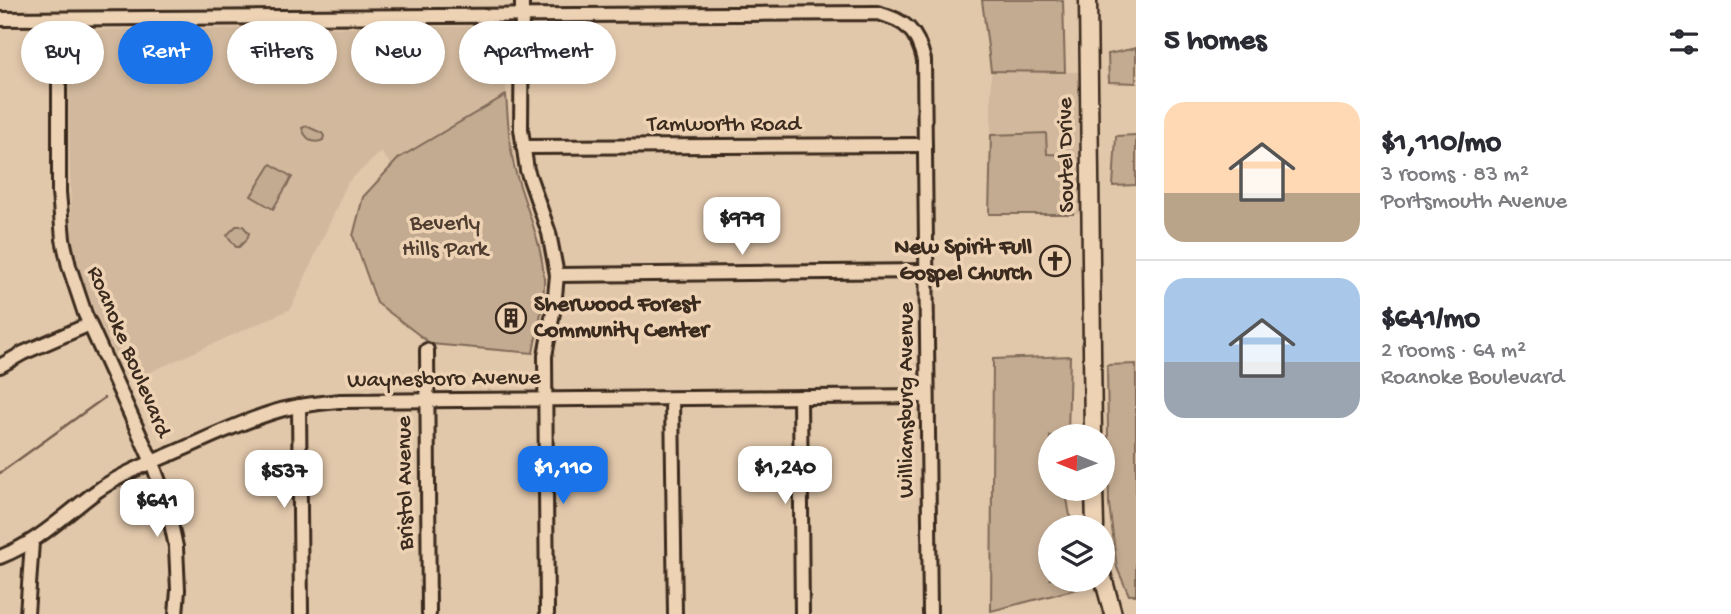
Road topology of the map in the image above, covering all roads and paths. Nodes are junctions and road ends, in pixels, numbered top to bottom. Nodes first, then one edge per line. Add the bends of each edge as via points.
1 (522, 0) edge
2 (1088, 0) edge
3 (522, 15) junction
4 (0, 19) edge
5 (59, 19) junction
6 (925, 145) junction
7 (523, 147) junction
8 (927, 271) junction
9 (557, 275) junction
10 (90, 324) junction
11 (427, 350) dead end
12 (0, 366) edge
13 (928, 396) junction
14 (800, 397) junction
15 (673, 399) junction
16 (544, 400) junction
17 (426, 401) junction
18 (299, 406) junction
19 (1093, 424) edge
20 (152, 462) junction
21 (32, 542) junction
22 (0, 557) edge
23 (1107, 592) edge
24 (27, 614) edge
25 (176, 614) edge
26 (301, 614) edge
27 (429, 614) edge
28 (547, 614) edge
29 (675, 614) edge
30 (802, 614) edge
31 (930, 614) edge
32 (1113, 614) edge

1 - 3 street
2 - 19 main road, Soutel Drive
3 - 5 street, Williamsburg Avenue
3 - 6 street, Williamsburg Avenue via 891,16 911,29 921,48
3 - 7 street
4 - 5 street, Williamsburg Avenue
5 - 10 street, Roanoke Boulevard via 60,214 69,266
6 - 7 street, Tamworth Road
6 - 8 street, Williamsburg Avenue
7 - 9 street
8 - 9 street
8 - 13 street, Williamsburg Avenue
9 - 16 street via 545,356
10 - 12 street
10 - 20 street, Roanoke Boulevard
11 - 17 street, Bristol Avenue
13 - 14 street, Waynesboro Avenue
13 - 31 street, Williamsburg Avenue
14 - 15 street, Waynesboro Avenue
14 - 30 street
15 - 16 street, Waynesboro Avenue
15 - 29 street
16 - 17 street, Waynesboro Avenue
16 - 28 street
17 - 18 street, Waynesboro Avenue
17 - 27 street, Bristol Avenue
18 - 20 street, Waynesboro Avenue via 247,421
18 - 26 street
20 - 21 street, Waynesboro Avenue via 97,491
20 - 25 street, Roanoke Boulevard via 176,547
21 - 22 street, Waynesboro Avenue
21 - 24 street
23 - 32 main road

